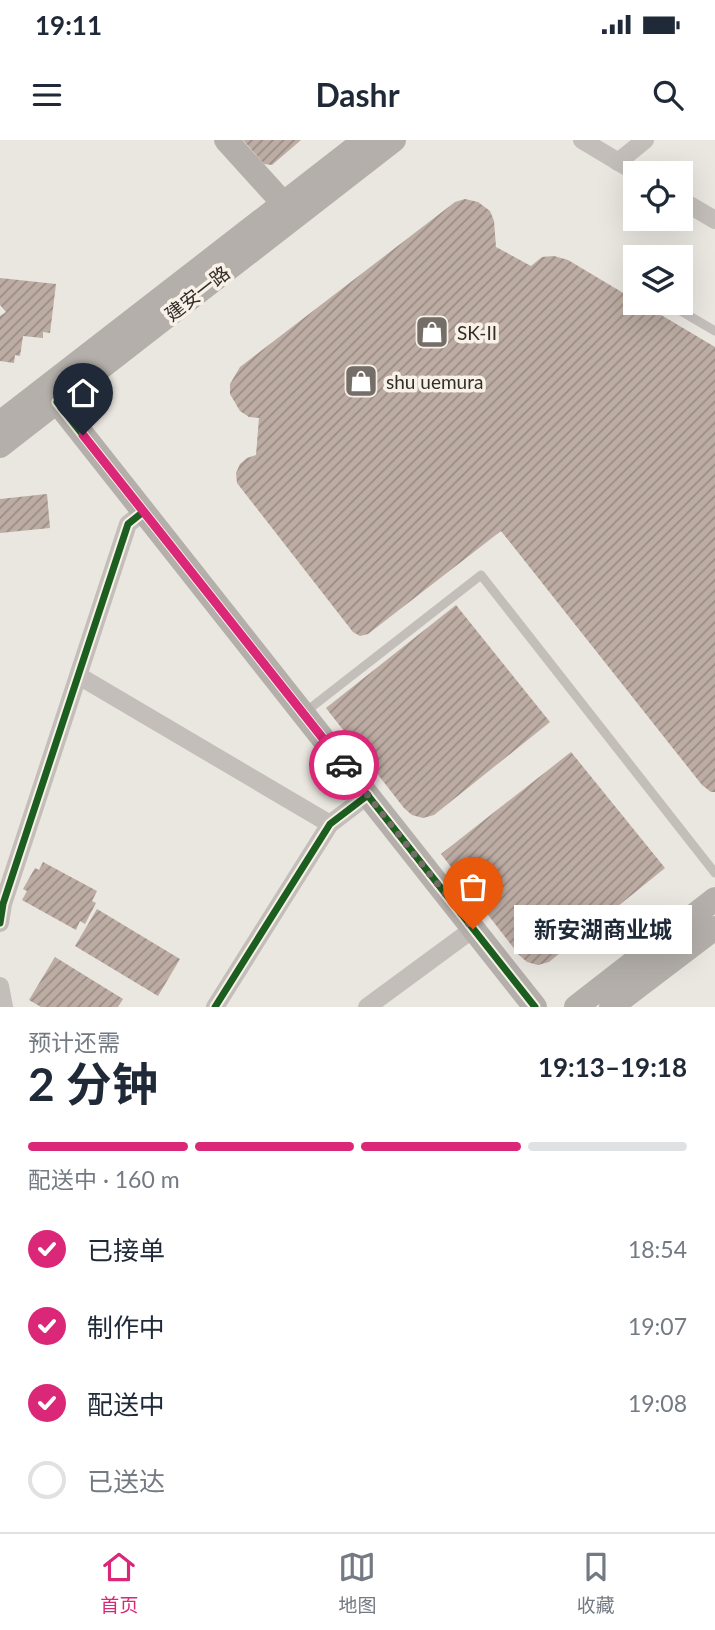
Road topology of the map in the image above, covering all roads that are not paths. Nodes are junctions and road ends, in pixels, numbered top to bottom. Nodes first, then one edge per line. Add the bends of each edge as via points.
1 (226, 140) edge
2 (365, 140) edge
3 (394, 140) edge
4 (582, 140) edge
5 (645, 140) edge
6 (618, 162) junction
7 (623, 165) edge
8 (693, 207) edge
9 (289, 210) junction
10 (715, 220) edge
11 (688, 315) edge
12 (715, 331) edge
13 (57, 402) junction
14 (4, 417) edge
15 (0, 446) edge
16 (143, 512) junction
17 (79, 676) junction
18 (303, 714) junction
19 (368, 795) junction
20 (330, 824) junction
21 (715, 873) edge
22 (715, 899) edge
23 (0, 923) edge
24 (715, 928) edge
25 (473, 929) junction
26 (0, 986) edge
27 (4, 1007) edge
28 (215, 1007) edge
29 (367, 1007) edge
30 (535, 1007) edge
31 (576, 1007) edge
32 (611, 1007) edge

1 - 9 main road
2 - 9 main road, 建安一路
3 - 9 main road, 建安一路
4 - 6 street
5 - 6 street
6 - 7 street
8 - 10 street
9 - 13 main road, 建安一路
9 - 14 main road, 建安一路
11 - 12 lane
13 - 15 main road, 建安一路
13 - 16 main road
16 - 17 street via 128,524
16 - 18 main road
17 - 20 street
17 - 23 street
18 - 19 main road
18 - 21 lane via 481,575
19 - 20 street
19 - 25 main road
20 - 28 street
22 - 31 main road
24 - 32 main road
25 - 29 street
25 - 30 main road
26 - 27 street

